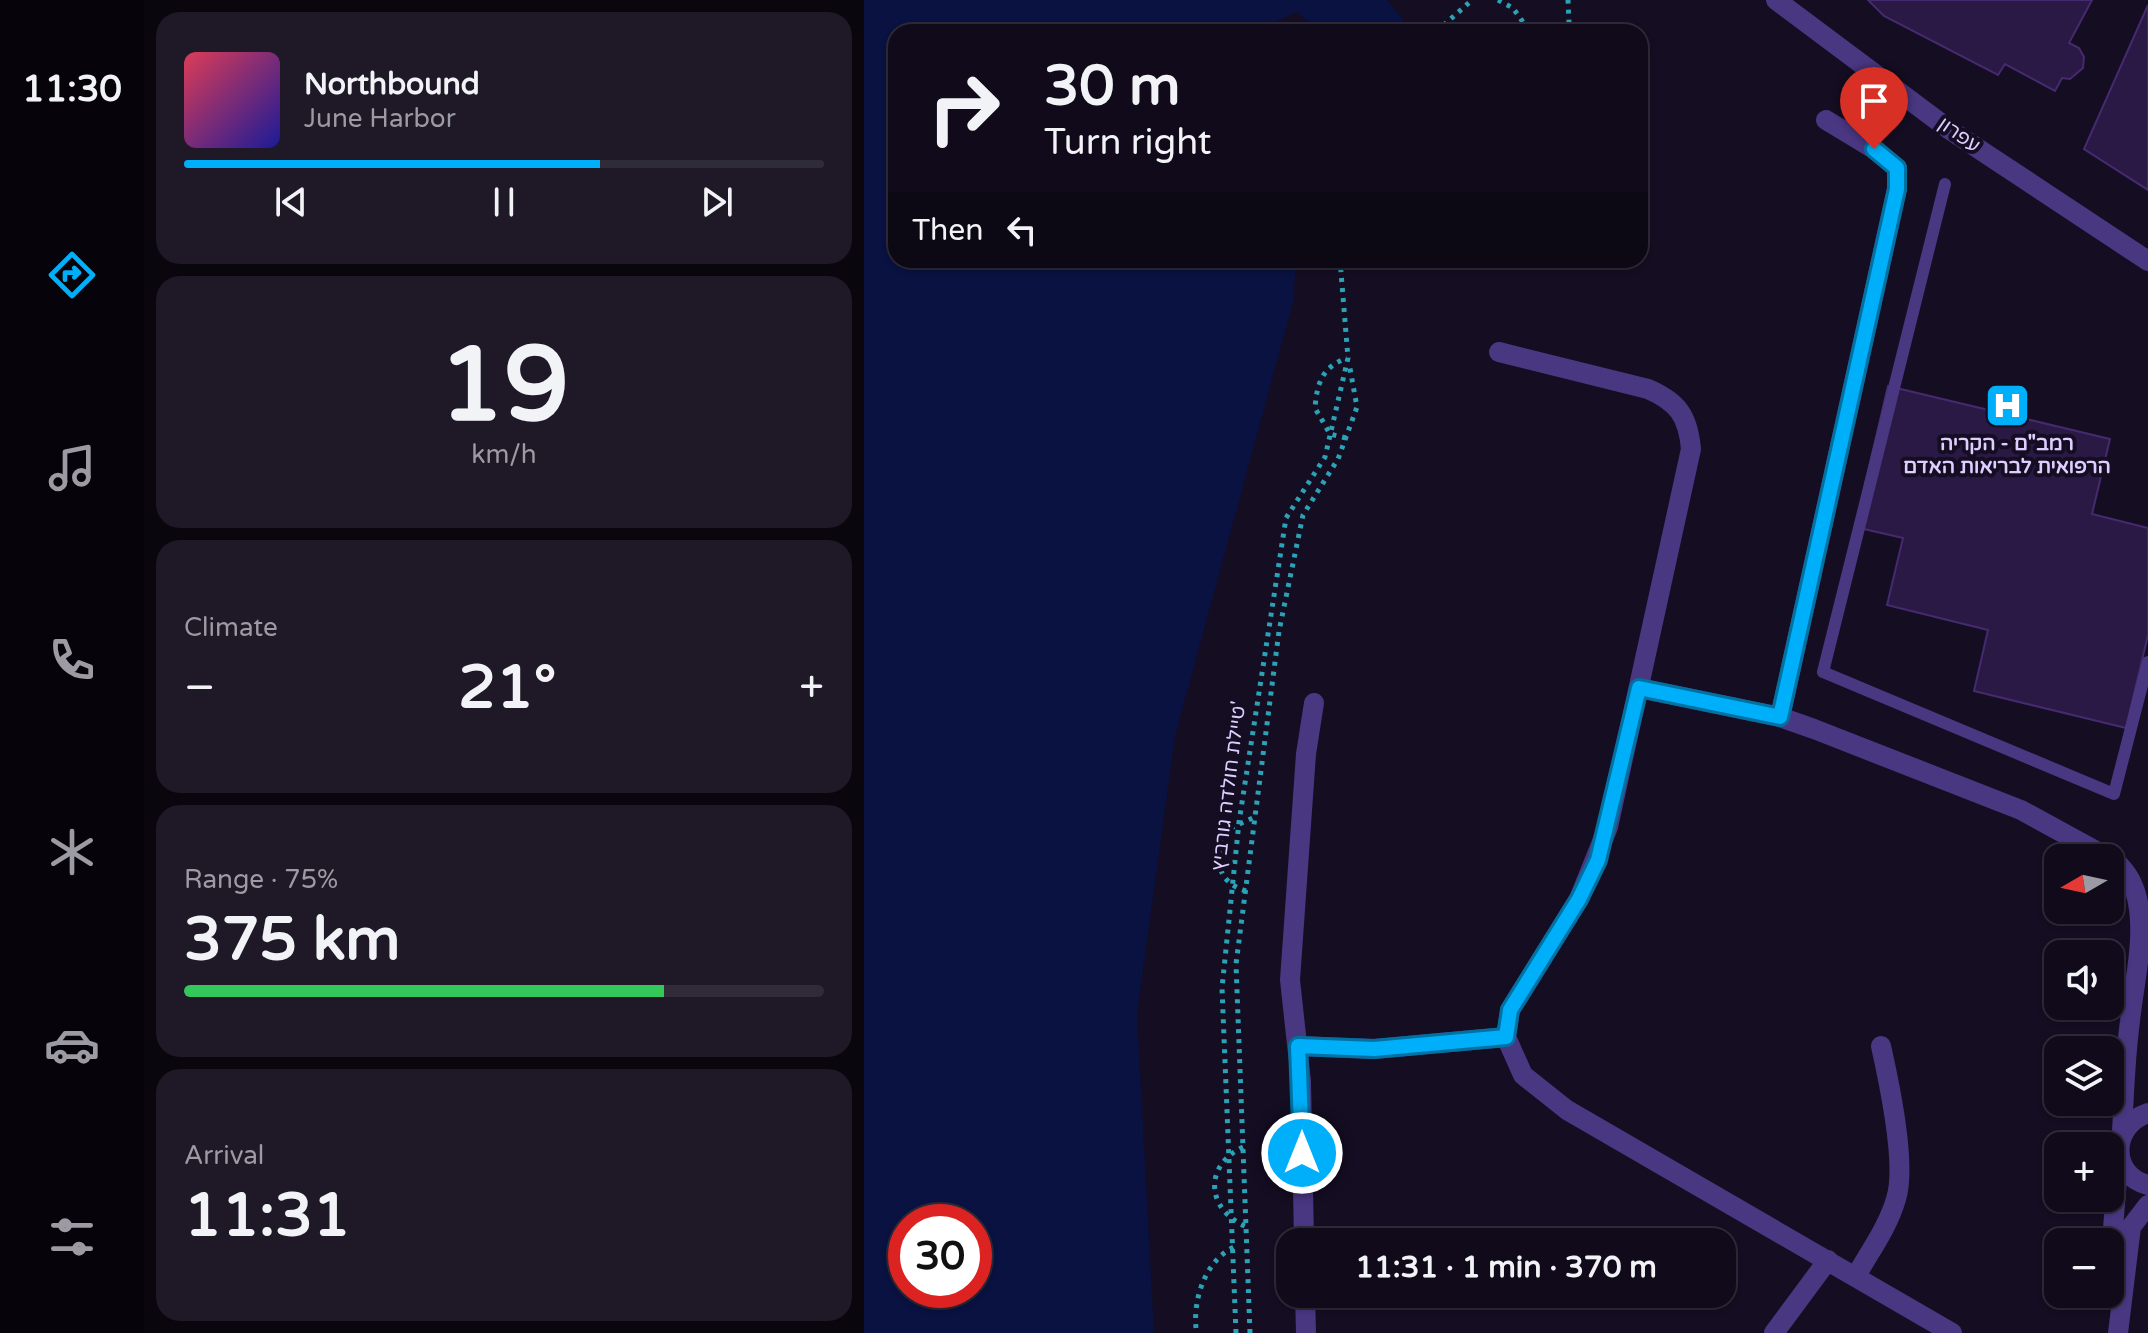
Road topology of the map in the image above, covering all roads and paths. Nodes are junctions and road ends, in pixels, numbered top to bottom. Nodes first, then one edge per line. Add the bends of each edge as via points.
1 (1478, 0) edge
2 (1498, 0) edge
3 (1568, 0) edge
4 (1776, 0) edge
5 (1470, 2) edge
6 (1445, 24) edge
7 (1524, 24) edge
8 (1568, 24) edge
9 (1826, 120) dead end
10 (1945, 184) dead end
11 (2148, 261) edge
12 (1341, 268) edge
13 (1499, 352) dead end
14 (1348, 358) junction
15 (1330, 434) junction
16 (1346, 438) junction
17 (2148, 662) edge
18 (1639, 688) junction
19 (1314, 703) dead end
20 (1780, 717) junction
21 (1255, 817) junction
22 (1239, 822) junction
23 (2084, 844) edge
24 (2124, 871) edge
25 (1232, 887) junction
26 (1246, 891) junction
27 (1506, 1037) junction
28 (1298, 1046) junction
29 (1881, 1046) dead end
30 (2126, 1051) junction
31 (2148, 1112) edge
32 (2122, 1132) joint
33 (1243, 1147) junction
34 (1229, 1154) junction
35 (2124, 1166) edge
36 (2148, 1185) edge
37 (2148, 1205) edge
38 (1232, 1221) junction
39 (1247, 1227) junction
40 (1304, 1228) edge
41 (1234, 1247) junction
42 (1828, 1260) junction
43 (1856, 1276) junction
44 (1305, 1308) edge
45 (2108, 1308) edge
46 (1196, 1328) dead end
47 (1236, 1333) edge
48 (1250, 1333) edge
49 (1306, 1333) edge
50 (1774, 1333) edge
51 (1952, 1333) edge
52 (2107, 1333) edge
53 (2118, 1333) edge

1 - 5 path
2 - 7 path via 1513,8
3 - 8 path
4 - 11 street, עפרון via 1950,130
5 - 6 path
9 - 20 street via 1897,168 1897,189
10 - 17 lane via 1823,672 2114,794
12 - 14 path, טיילת חולדה גורביץ'
13 - 18 street via 1648,389 1670,398 1685,419 1691,449
14 - 15 path, טיילת חולדה גורביץ'
14 - 15 path via 1332,363 1316,393 1315,408
14 - 16 path via 1357,407
15 - 16 path
15 - 22 path, טיילת חולדה גורביץ' via 1325,457 1286,518
16 - 21 path via 1303,515 1279,631
18 - 20 street
18 - 27 street via 1598,860 1510,1010
19 - 28 street via 1290,980
20 - 23 street via 2021,810
21 - 22 path
21 - 26 path
22 - 25 path, טיילת חולדה גורביץ'
22 - 25 path via 1226,830 1218,849 1218,867
24 - 30 street via 2137,896 2141,924
25 - 26 path
25 - 34 path, טיילת חולדה גורביץ' via 1222,988
26 - 33 path via 1236,964
27 - 28 street via 1374,1049
27 - 42 street via 1523,1075 1567,1110
28 - 40 street
29 - 43 street via 1894,1121 1898,1195
30 - 31 street via 2130,1087 2136,1103
30 - 32 street
31 - 32 street
33 - 34 path
33 - 39 path
34 - 38 path, טיילת חולדה גורביץ'
34 - 38 path via 1214,1179 1217,1197
35 - 36 street via 2130,1177
37 - 53 street via 2131,1227
38 - 39 path
38 - 41 path, טיילת חולדה גורביץ'
39 - 48 path
41 - 46 path via 1221,1253 1200,1291
41 - 47 path, טיילת חולדה גורביץ'
42 - 43 street
42 - 50 street
43 - 51 street
44 - 49 street
45 - 52 street

